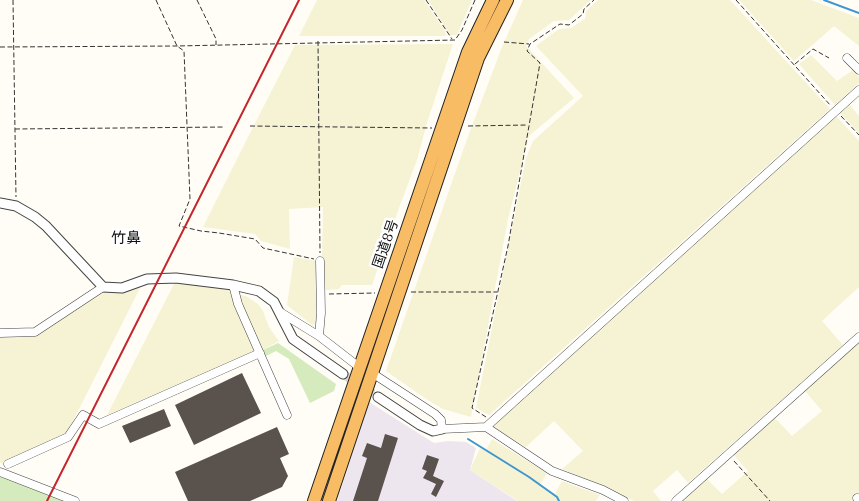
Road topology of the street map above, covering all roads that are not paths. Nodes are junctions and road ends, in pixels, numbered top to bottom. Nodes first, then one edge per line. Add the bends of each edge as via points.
1 (493, 0) edge
2 (507, 0) edge
3 (847, 58) dead end
4 (859, 70) edge
5 (859, 90) edge
6 (0, 204) edge
7 (320, 261) road end
8 (233, 285) junction
9 (103, 287) junction
10 (280, 312) junction
11 (0, 333) edge
12 (319, 336) junction
13 (859, 337) edge
14 (260, 353) junction
15 (359, 367) junction
16 (372, 373) junction
17 (343, 374) tunnel mouth
18 (378, 397) tunnel mouth
19 (287, 415) dead end
20 (486, 427) junction
21 (442, 429) junction
22 (8, 464) dead end
23 (0, 472) edge
24 (75, 501) edge
25 (314, 501) edge
26 (329, 501) edge
27 (624, 501) edge
28 (676, 501) edge

1 - 15 highway, 国道8号 via 468,52
2 - 16 highway, 国道8号 via 478,58
3 - 4 street
5 - 20 street
6 - 9 street via 16,206 46,226
7 - 12 street
8 - 9 street via 176,278 147,279 122,288
8 - 10 street via 259,291 274,302
8 - 14 street
9 - 11 street via 35,332
10 - 12 street
10 - 17 street via 293,339
12 - 15 street
13 - 28 street
14 - 19 street
14 - 22 street via 99,424 83,415 68,438
15 - 25 highway, 国道8号
16 - 21 street via 436,414
16 - 26 highway, 国道8号
18 - 21 street via 420,425 433,431
20 - 21 street
20 - 27 street via 552,471
23 - 24 street

